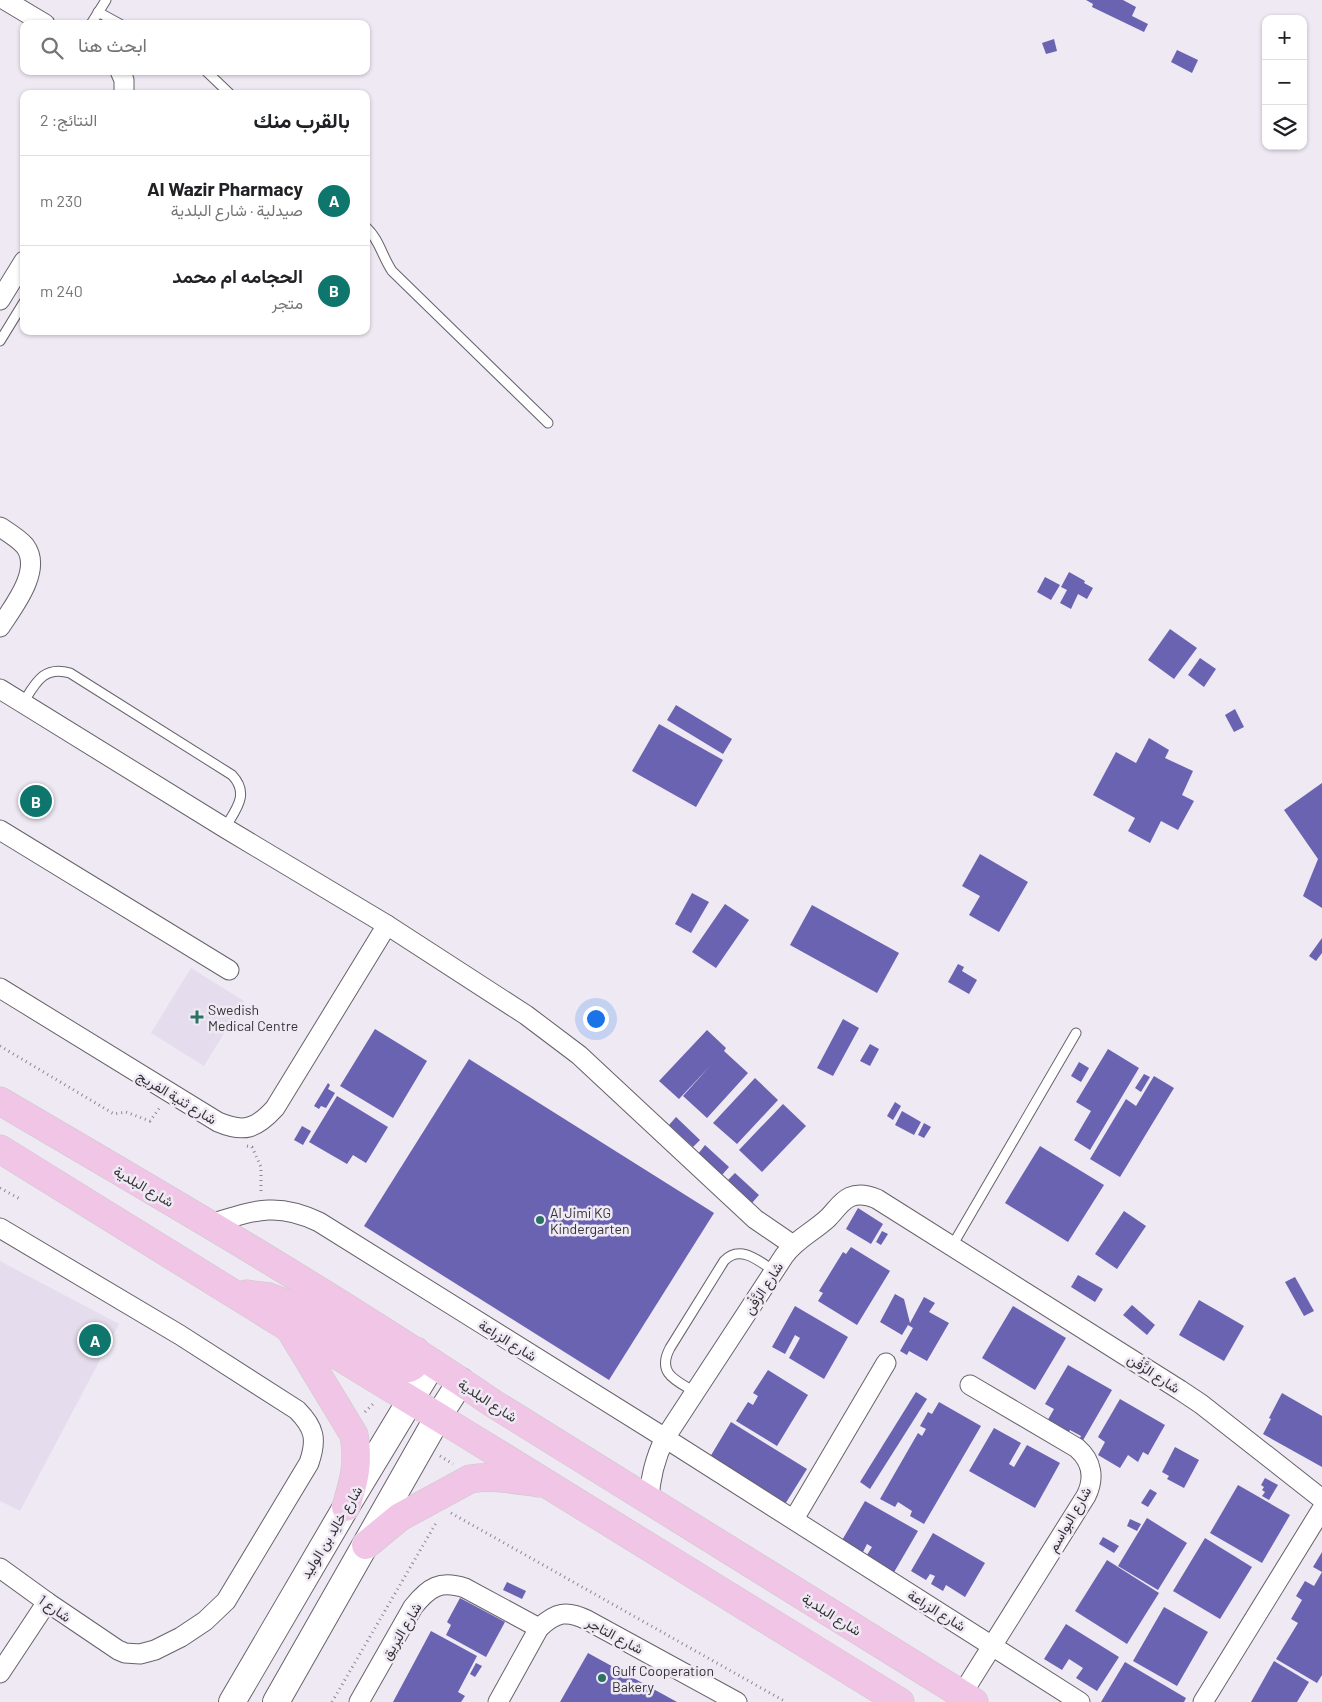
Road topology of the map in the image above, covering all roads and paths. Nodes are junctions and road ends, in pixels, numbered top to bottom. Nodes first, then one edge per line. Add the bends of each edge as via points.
1 (5, 0) edge
2 (106, 0) edge
3 (98, 12) junction
4 (38, 20) edge
5 (93, 20) edge
6 (113, 20) edge
7 (122, 75) edge
8 (210, 75) edge
9 (124, 90) edge
10 (226, 90) edge
11 (370, 231) edge
12 (20, 268) edge
13 (0, 300) edge
14 (20, 308) edge
15 (0, 341) edge
16 (548, 423) dead end
17 (0, 527) edge
18 (0, 627) edge
19 (0, 689) edge
20 (23, 703) junction
21 (225, 828) junction
22 (0, 830) edge
23 (386, 924) junction
24 (229, 970) dead end
25 (0, 988) edge
26 (1076, 1033) dead end
27 (0, 1046) edge
28 (0, 1102) edge
29 (167, 1106) dead end
30 (246, 1145) dead end
31 (0, 1149) edge
32 (0, 1188) edge
33 (20, 1200) dead end
34 (261, 1210) junction
35 (210, 1224) junction
36 (0, 1228) edge
37 (793, 1245) junction
38 (952, 1246) junction
39 (774, 1271) junction
40 (234, 1294) junction
41 (289, 1328) junction
42 (424, 1357) junction
43 (886, 1363) dead end
44 (460, 1381) junction
45 (970, 1385) dead end
46 (695, 1392) junction
47 (411, 1401) junction
48 (438, 1417) junction
49 (471, 1437) junction
50 (665, 1438) junction
51 (548, 1484) junction
52 (1322, 1499) edge
53 (649, 1500) junction
54 (442, 1502) junction
55 (346, 1508) junction
56 (1322, 1508) edge
57 (794, 1519) junction
58 (366, 1545) junction
59 (0, 1568) edge
60 (47, 1602) junction
61 (539, 1628) junction
62 (992, 1645) junction
63 (0, 1673) edge
64 (873, 1693) edge
65 (968, 1698) edge
66 (232, 1702) edge
67 (276, 1702) edge
68 (332, 1702) edge
69 (360, 1702) edge
70 (498, 1702) edge
71 (738, 1702) edge
72 (786, 1702) edge
73 (900, 1702) edge
74 (1080, 1702) edge
75 (1203, 1702) edge

1 - 4 street
2 - 3 lane
3 - 5 lane
3 - 6 lane
7 - 9 street
8 - 10 lane
11 - 16 lane via 392,271
12 - 13 street
14 - 15 lane
17 - 18 street via 26,547 30,561 21,594
19 - 20 street
20 - 21 street
20 - 21 lane via 44,674 61,670 70,673 232,774 241,788 241,798
21 - 23 street
22 - 24 street
23 - 25 street, شارع ثنية الفريج via 275,1108 264,1121 249,1128 231,1128 218,1122
23 - 37 street via 526,1015 579,1055 755,1219
26 - 38 lane
27 - 29 path via 114,1114 126,1112 150,1121 161,1106
28 - 35 main road, شارع البلدية
30 - 34 path via 252,1148 261,1167
31 - 40 main road
32 - 33 path
34 - 35 street, شارع الزراعة
34 - 50 street, شارع الزراعة via 290,1211 319,1222
35 - 42 main road, شارع البلدية
36 - 60 street, شارع 1 via 180,1335 297,1410 308,1421 314,1434 314,1449 309,1463 226,1601 181,1637 155,1650 126,1653
37 - 38 street, شارع الزَّفْن via 820,1225 843,1201 863,1194
37 - 39 street, شارع الزَّفْن
38 - 52 street, شارع الزَّفْن via 1201,1404
39 - 46 street, شارع الزَّفْن
39 - 46 lane via 745,1254 733,1254 724,1261 670,1348 665,1362 668,1373
40 - 41 main road
40 - 42 main road via 268,1297 301,1309 400,1368 412,1367 418,1357
41 - 47 main road
41 - 55 main road via 354,1435 356,1473
42 - 44 main road, شارع البلدية
42 - 47 street, شارع خالِد بن الوليد
43 - 57 street
44 - 48 street
44 - 53 main road, شارع البلدية
45 - 62 street, شارع البواسم via 1077,1448 1084,1454 1091,1470 1086,1496
46 - 50 street, شارع الزَّفْن
47 - 48 main road
47 - 55 street, شارع خالِد بن الوليد
48 - 49 main road
48 - 58 street
49 - 51 main road
49 - 54 path via 436,1490
50 - 53 street, شارع الزَّفْن via 654,1466
50 - 57 street, شارع الزراعة
51 - 54 main road via 482,1476 470,1479
51 - 64 main road
53 - 65 main road, شارع البلدية
54 - 58 main road via 400,1517
54 - 68 path
54 - 72 path
55 - 66 street, شارع خالِد بن الوليد
56 - 75 street
57 - 62 street, شارع الزراعة
58 - 67 street
59 - 60 street, شارع 1
60 - 63 street
61 - 69 street, شارع البَريق via 465,1588 454,1584 431,1588 413,1607
61 - 70 street, شارع التاجر
61 - 71 street, شارع التاجر via 549,1618 562,1613 577,1615
62 - 65 street, شارع البواسم
62 - 74 street, شارع الزراعة
64 - 73 main road

